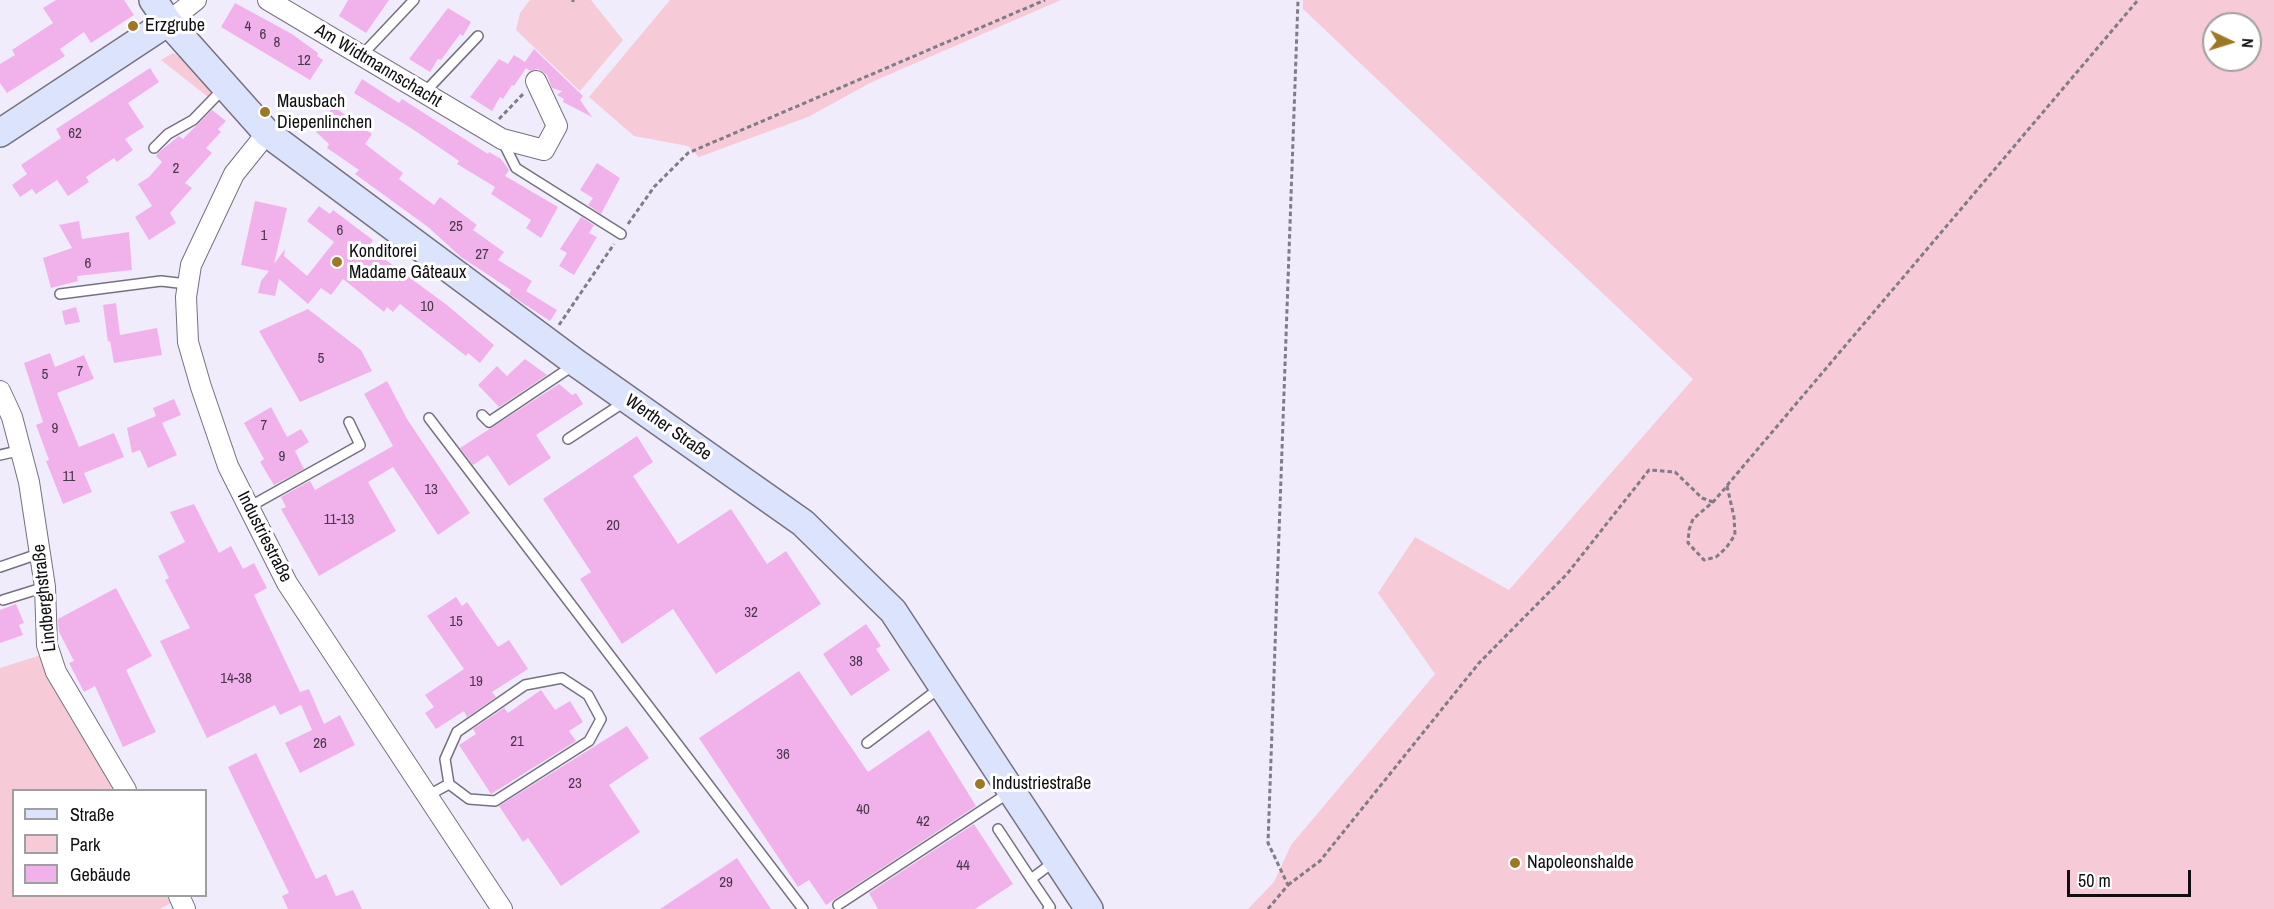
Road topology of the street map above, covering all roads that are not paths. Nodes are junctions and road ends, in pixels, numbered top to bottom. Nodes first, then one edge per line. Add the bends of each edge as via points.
1 (153, 0) edge
2 (196, 0) edge
3 (414, 0) edge
4 (278, 3) edge
5 (168, 22) junction
6 (478, 36) dead end
7 (362, 56) junction
8 (536, 81) road end
9 (225, 86) junction
10 (424, 93) junction
11 (0, 133) edge
12 (267, 133) junction
13 (495, 135) junction
14 (154, 148) dead end
15 (621, 234) road end
16 (187, 284) junction
17 (60, 294) dead end
18 (576, 363) junction
19 (0, 391) edge
20 (628, 400) junction
21 (482, 415) dead end
22 (429, 418) dead end
23 (349, 422) dead end
24 (568, 439) dead end
25 (21, 450) junction
26 (0, 455) edge
27 (249, 507) junction
28 (41, 553) junction
29 (0, 567) edge
30 (45, 587) junction
31 (3, 600) dead end
32 (943, 685) junction
33 (867, 743) dead end
34 (449, 784) junction
35 (125, 789) edge
36 (1012, 790) junction
37 (427, 796) junction
38 (998, 829) dead end
39 (1057, 860) junction
40 (1031, 879) junction
41 (838, 905) dead end
42 (502, 909) edge
43 (802, 909) edge
44 (1048, 909) edge
45 (1089, 909) edge

1 - 5 street, Werther Straße
2 - 5 street
3 - 7 lane
4 - 7 street, Am Widtmannschacht
5 - 9 street, Werther Straße
5 - 11 street
6 - 10 lane
7 - 10 street, Am Widtmannschacht
8 - 13 street, Am Widtmannschacht via 557,126 544,150
9 - 12 street, Werther Straße
9 - 14 lane via 193,120 168,134
10 - 13 street, Am Widtmannschacht
12 - 16 street, Industriestraße via 234,174 204,233
12 - 18 street, Werther Straße
13 - 15 lane via 516,168
16 - 17 lane via 161,281
16 - 27 street, Industriestraße via 188,342 228,466
18 - 20 street, Werther Straße
18 - 21 lane via 489,422
19 - 25 street, Lindberghstraße
20 - 24 lane
20 - 32 street, Werther Straße via 803,523 892,611
22 - 43 lane
23 - 27 lane via 360,445
25 - 26 lane
25 - 28 street, Lindberghstraße
27 - 37 street, Industriestraße via 293,593
28 - 29 lane
28 - 30 street, Lindberghstraße
30 - 31 lane
30 - 35 street, Lindberghstraße via 47,645 56,672
32 - 33 lane
32 - 36 street, Werther Straße
34 - 34 lane via 469,799 495,801 589,741 601,719 588,695 562,678 525,685 458,732 445,759
34 - 37 lane
36 - 39 street, Werther Straße
36 - 41 lane
37 - 42 street, Industriestraße
38 - 40 lane
39 - 40 lane
39 - 45 street, Werther Straße
40 - 44 lane

